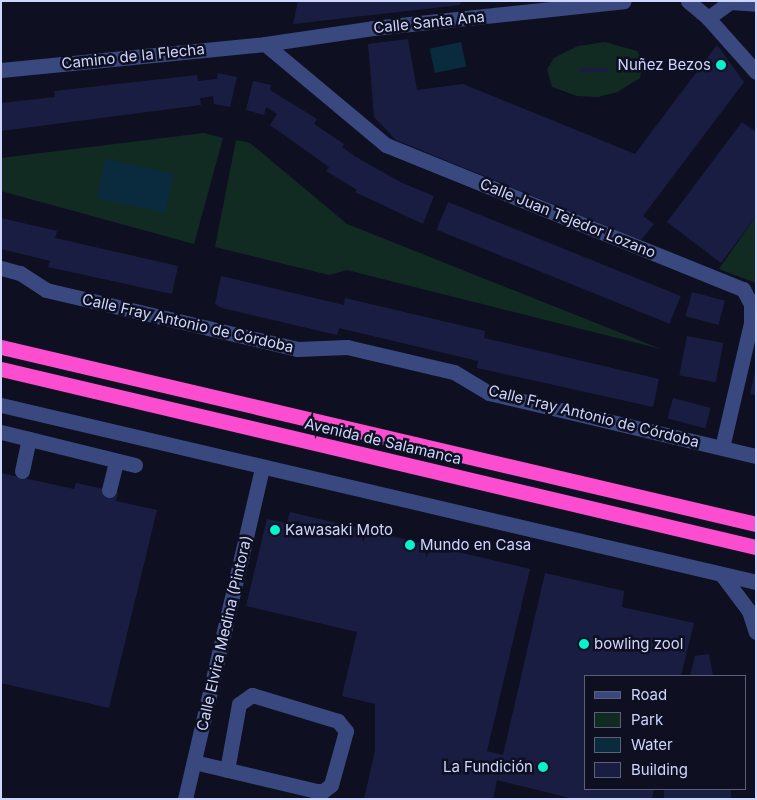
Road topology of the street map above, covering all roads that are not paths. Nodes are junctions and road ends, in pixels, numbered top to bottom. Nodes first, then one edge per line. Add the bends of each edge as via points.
1 (688, 1) edge
2 (614, 2) edge
3 (729, 2) edge
4 (756, 4) edge
5 (708, 18) junction
6 (265, 44) junction
7 (1, 70) edge
8 (756, 72) edge
9 (1, 268) edge
10 (1, 347) edge
11 (1, 369) edge
12 (1, 405) edge
13 (1, 432) edge
14 (29, 438) junction
15 (722, 448) junction
16 (756, 456) edge
17 (116, 462) junction
18 (135, 465) dead end
19 (262, 467) junction
20 (22, 471) dead end
21 (109, 490) dead end
22 (756, 524) edge
23 (756, 547) edge
24 (722, 575) junction
25 (756, 582) edge
26 (756, 632) edge
27 (194, 762) junction
28 (227, 770) junction
29 (185, 799) edge

1 - 5 street
2 - 6 street, Calle Santa Ana via 373,28
3 - 4 street
3 - 5 street
5 - 8 street
6 - 7 street, Camino de la Flecha
6 - 15 street, Calle Juan Tejedor Lozano via 386,144 743,289 751,304 752,323
9 - 15 street, Calle Fray Antonio de Córdoba via 20,273 46,290 297,349 347,347 454,372 489,393
10 - 22 highway, Avenida de Salamanca
11 - 23 highway, Avenida de Salamanca
12 - 19 street
13 - 14 street
14 - 17 street
14 - 20 street
15 - 16 street, Calle Fray Antonio de Córdoba
17 - 18 street
17 - 21 street
19 - 24 street
19 - 27 street, Calle Elvira Medina (Pintora)
24 - 25 street
24 - 26 street via 749,611
27 - 28 street
27 - 29 street, Calle Elvira Medina (Pintora)
28 - 28 street via 323,791 331,785 346,731 338,721 252,695 239,704

